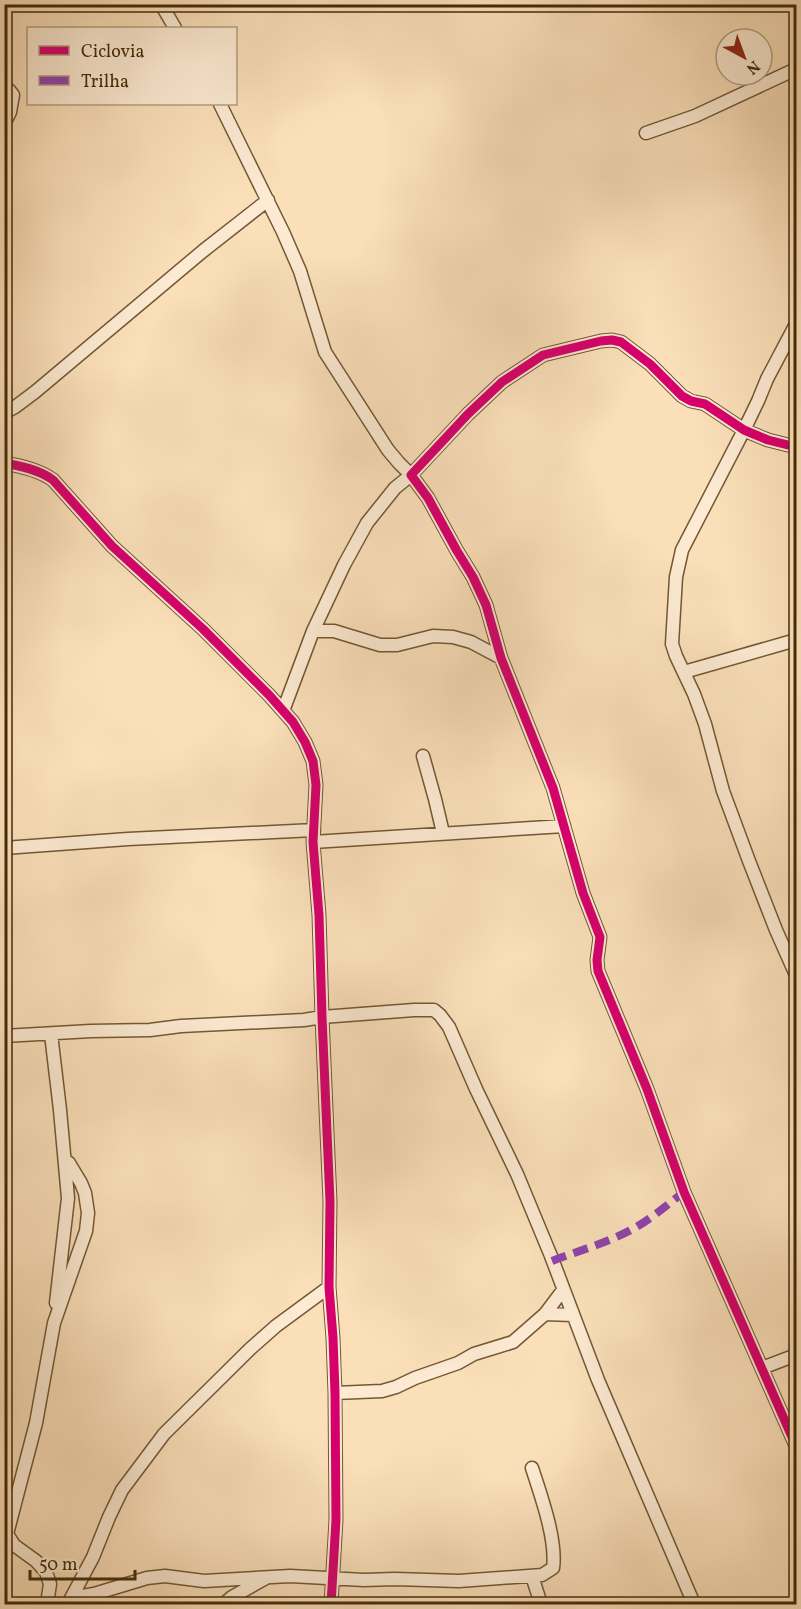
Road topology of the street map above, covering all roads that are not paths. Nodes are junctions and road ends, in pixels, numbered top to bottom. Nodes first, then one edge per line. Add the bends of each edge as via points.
1 (166, 7) edge
2 (175, 27) edge
3 (796, 69) edge
4 (4, 88) edge
5 (220, 105) edge
6 (4, 124) edge
7 (646, 134) dead end
8 (268, 200) junction
9 (796, 324) edge
10 (4, 413) edge
11 (744, 430) junction
12 (796, 447) edge
13 (4, 463) edge
14 (411, 474) junction
15 (314, 631) junction
16 (796, 640) edge
17 (501, 658) junction
18 (684, 672) junction
19 (283, 711) junction
20 (423, 756) dead end
21 (564, 826) junction
22 (443, 833) junction
23 (314, 836) junction
24 (4, 848) edge
25 (792, 952) edge
26 (796, 975) edge
27 (322, 1017) junction
28 (51, 1034) junction
29 (4, 1036) edge
30 (64, 1160) junction
31 (329, 1287) junction
32 (562, 1290) junction
33 (544, 1314) junction
34 (573, 1315) junction
35 (54, 1323) junction
36 (796, 1355) edge
37 (762, 1368) junction
38 (334, 1393) junction
39 (796, 1446) edge
40 (532, 1468) dead end
41 (532, 1576) junction
42 (267, 1578) junction
43 (333, 1579) junction
44 (71, 1600) edge
45 (47, 1605) edge
46 (224, 1605) edge
47 (331, 1605) edge
48 (541, 1605) edge
49 (694, 1605) edge

1 - 2 street
3 - 7 street via 696,116
4 - 6 street via 13,95
5 - 8 street
8 - 10 street via 35,392
8 - 14 street via 300,271 325,352 388,450
9 - 11 street
11 - 12 street
11 - 14 street via 705,404 682,396 621,342 601,341 543,355 501,382
11 - 18 street via 689,534 678,564 672,644
13 - 19 street via 53,480 112,546
14 - 15 street via 367,523
14 - 17 street via 473,577 486,605
15 - 17 street via 334,631 380,645 433,636 453,637
15 - 19 street
16 - 18 street
17 - 21 street via 553,788
18 - 25 street via 705,724 723,791 776,930
19 - 23 street via 313,761
20 - 22 street
21 - 22 street
21 - 37 street via 600,937 598,971 684,1192
22 - 23 street
23 - 24 street via 128,839
23 - 27 street
25 - 26 street
27 - 28 street
27 - 31 street via 330,1201
27 - 32 street via 414,1010 434,1010 440,1015 517,1174
28 - 29 street
28 - 30 street
30 - 35 street via 68,1198
30 - 35 street via 81,1183 88,1213 86,1232
31 - 38 street
31 - 44 street via 250,1349 164,1434 122,1490
32 - 33 street
32 - 34 street
33 - 34 street
33 - 38 street via 513,1342 396,1387
34 - 49 street
35 - 45 street via 36,1423 7,1534 46,1572 50,1584
36 - 37 street
37 - 39 street
38 - 43 street
40 - 41 street via 546,1510 554,1557 552,1568
41 - 43 street via 459,1581
41 - 48 street
42 - 43 street
42 - 44 street via 147,1578
42 - 46 street
43 - 47 street

